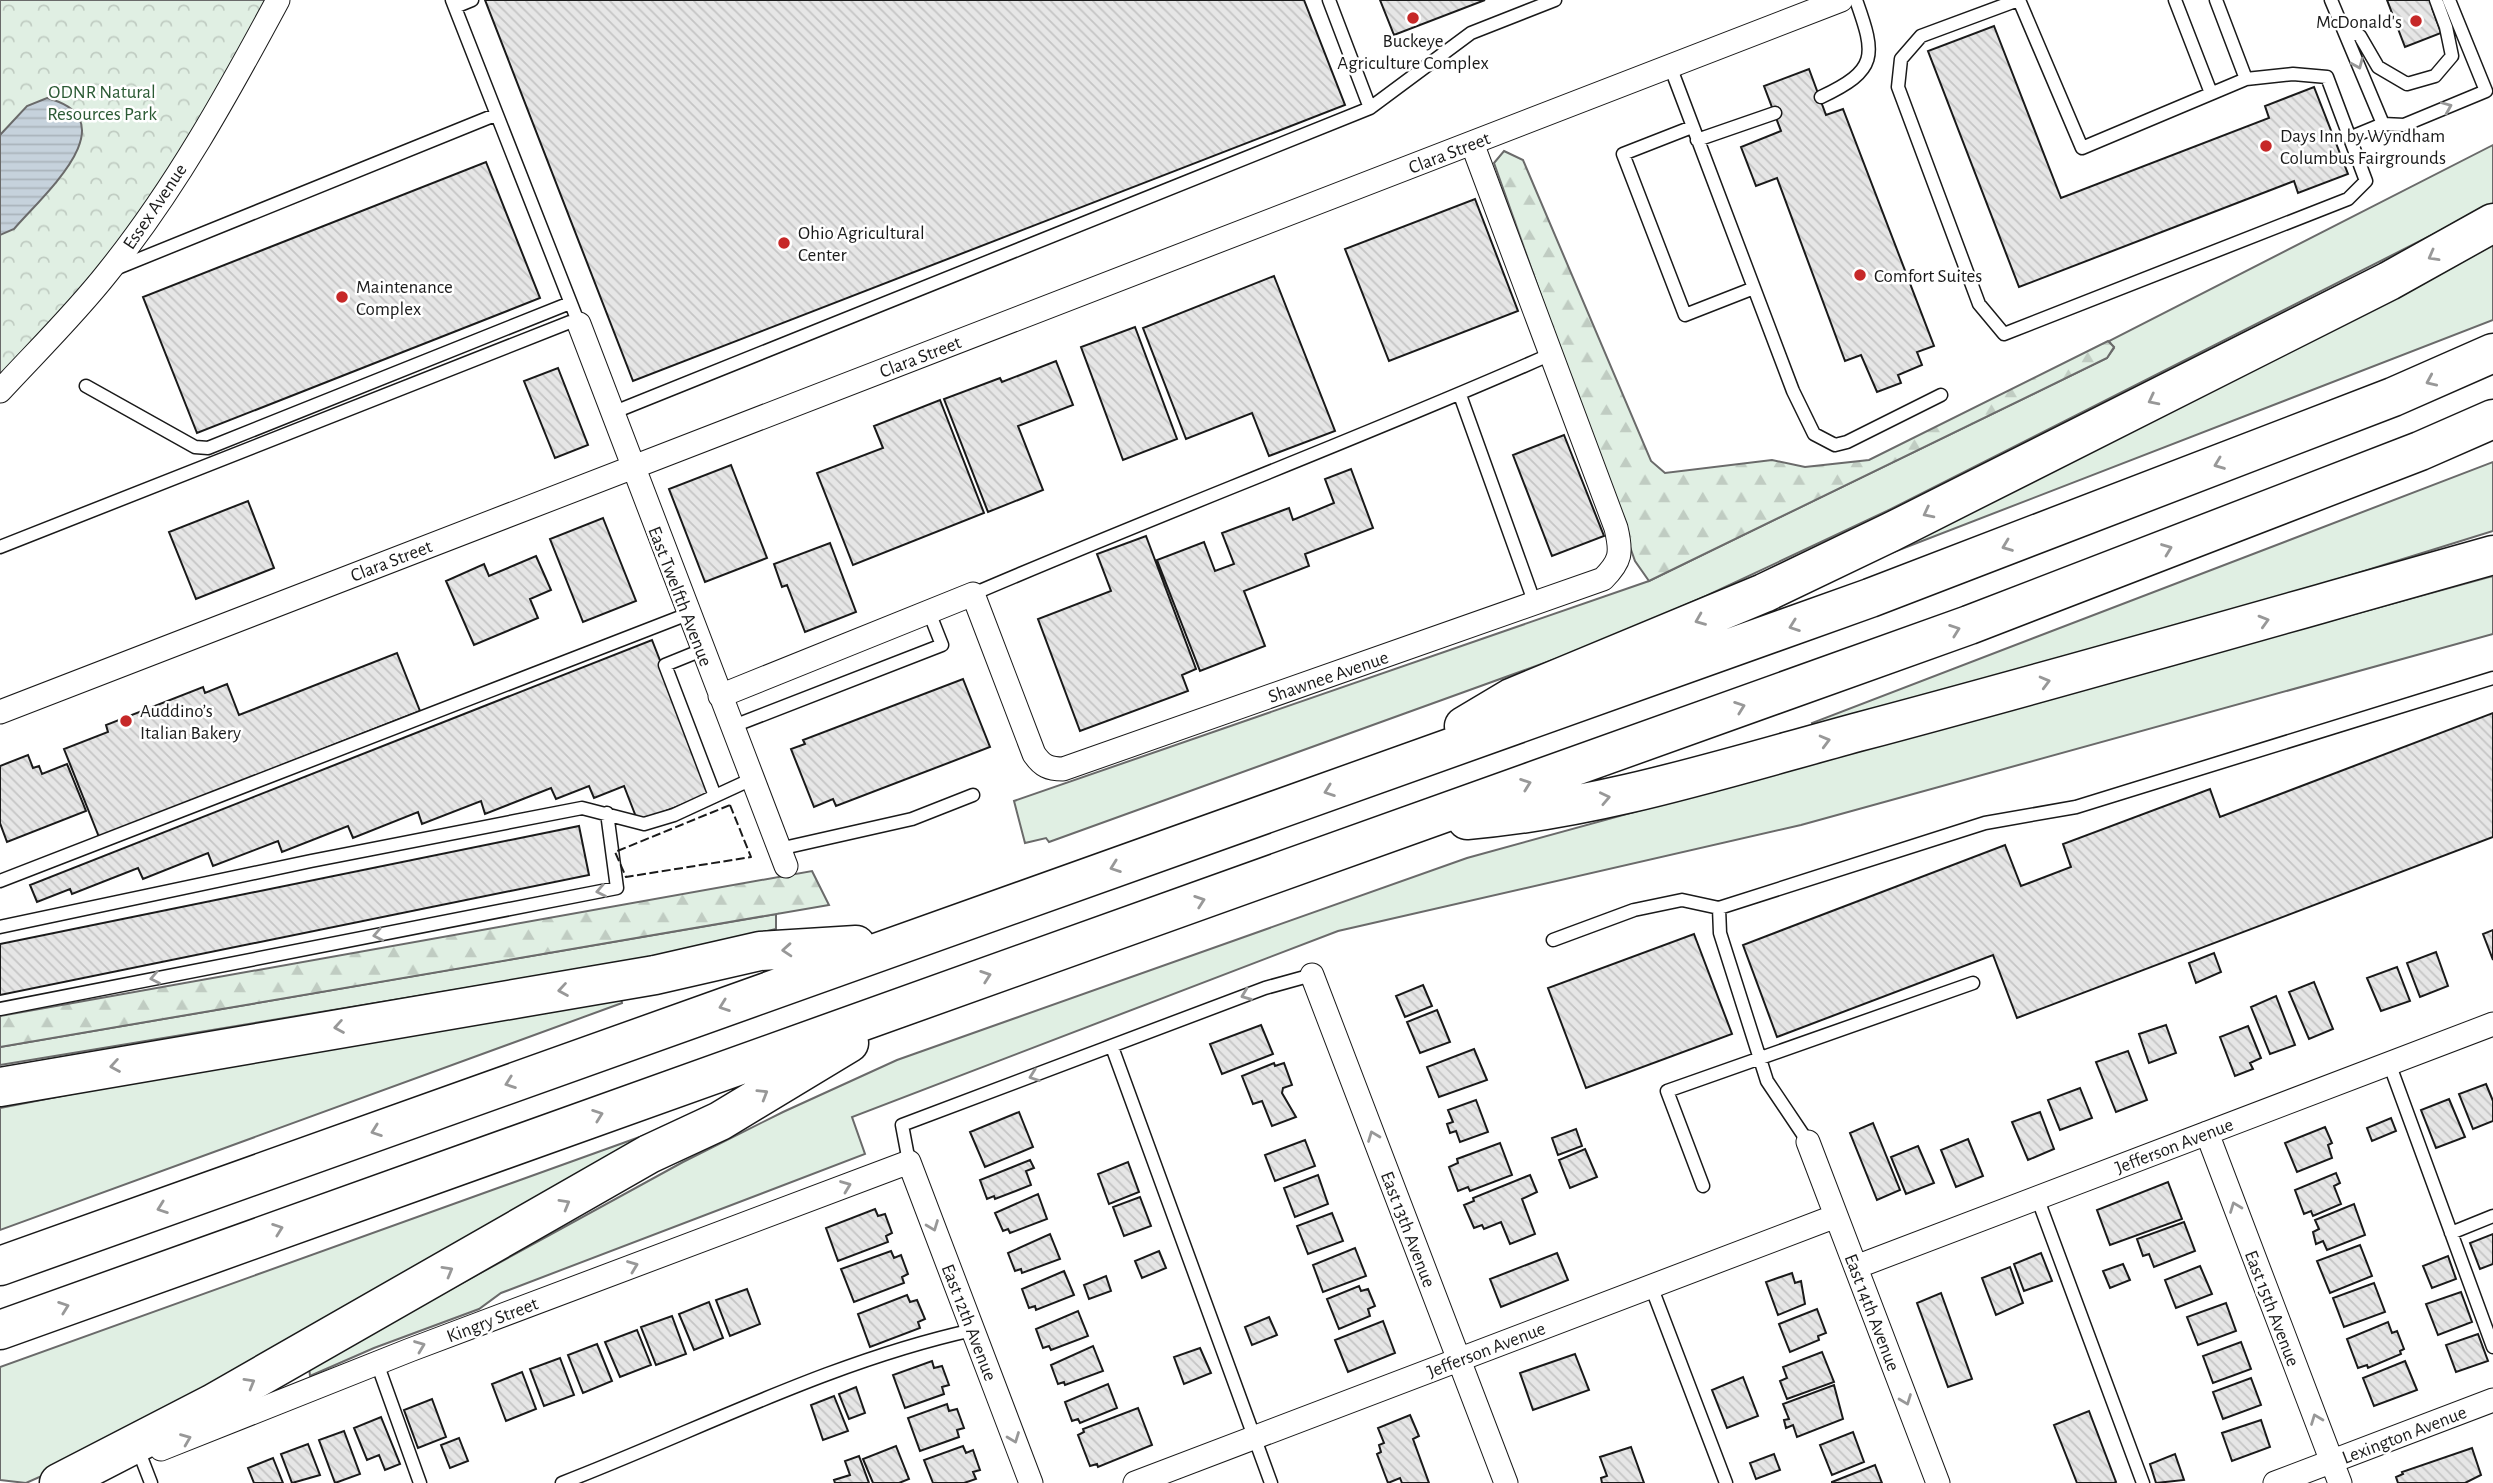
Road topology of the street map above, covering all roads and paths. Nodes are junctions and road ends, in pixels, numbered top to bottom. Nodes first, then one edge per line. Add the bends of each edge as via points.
1 (278, 0) edge
2 (472, 0) edge
3 (1329, 0) edge
4 (1555, 0) edge
5 (1841, 0) edge
6 (1856, 0) edge
7 (2019, 0) edge
8 (2175, 0) edge
9 (2216, 0) edge
10 (2331, 0) edge
11 (2436, 0) edge
12 (2449, 0) edge
13 (453, 4) edge
14 (2340, 23) junction
15 (1670, 66) junction
16 (2246, 79) junction
17 (2211, 93) junction
18 (1821, 97) dead end
19 (1370, 108) junction
20 (1775, 113) dead end
21 (495, 115) junction
22 (2383, 124) junction
23 (1692, 127) junction
24 (2349, 138) junction
25 (1697, 140) junction
26 (1472, 143) junction
27 (2493, 223) edge
28 (108, 272) junction
29 (1754, 288) junction
30 (570, 303) junction
31 (579, 324) junction
32 (2493, 354) edge
33 (1549, 355) junction
34 (86, 386) dead end
35 (0, 391) edge
36 (1460, 395) junction
37 (1941, 395) dead end
38 (612, 413) junction
39 (2493, 419) edge
40 (632, 467) junction
41 (0, 547) edge
42 (2493, 555) edge
43 (973, 594) junction
44 (1535, 604) junction
45 (929, 612) junction
46 (688, 614) junction
47 (702, 650) junction
48 (2493, 678) edge
49 (720, 696) junction
50 (0, 712) edge
51 (731, 727) junction
52 (1393, 769) junction
53 (752, 779) junction
54 (973, 795) dead end
55 (715, 796) junction
56 (607, 813) junction
57 (1416, 824) junction
58 (782, 858) joint
59 (0, 881) edge
60 (1719, 908) junction
61 (0, 928) edge
62 (1553, 940) dead end
63 (904, 942) junction
64 (1312, 975) joint
65 (1973, 983) dead end
66 (921, 999) junction
67 (0, 1009) edge
68 (2493, 1024) edge
69 (1112, 1047) junction
70 (1759, 1058) junction
71 (2389, 1063) junction
72 (0, 1087) edge
73 (2207, 1133) junction
74 (1808, 1142) joint
75 (909, 1162) junction
76 (1703, 1186) dead end
77 (2036, 1197) junction
78 (1836, 1216) junction
79 (2493, 1216) edge
80 (2451, 1233) junction
81 (0, 1266) edge
82 (1856, 1267) junction
83 (1651, 1286) junction
84 (973, 1329) junction
85 (0, 1330) edge
86 (2493, 1346) edge
87 (1459, 1360) junction
88 (377, 1363) junction
89 (2493, 1399) edge
90 (1254, 1438) junction
91 (141, 1457) junction
92 (2336, 1472) edge
93 (59, 1483) edge
94 (78, 1483) edge
95 (151, 1483) edge
96 (420, 1483) edge
97 (562, 1483) edge
98 (1031, 1483) edge
99 (1135, 1483) edge
100 (1271, 1483) edge
101 (1506, 1483) edge
102 (1726, 1483) edge
103 (1938, 1483) edge
104 (2143, 1483) edge
105 (2275, 1483) edge

1 - 28 street, Essex Avenue via 181,168
2 - 13 lane
3 - 19 lane
4 - 19 lane via 1471,33
5 - 15 street, Clara Street
6 - 18 lane via 1870,58 1856,77
7 - 17 lane via 2082,148
7 - 24 lane via 1921,36 1901,59 1898,87 1979,304 2004,334 2348,199 2366,181
8 - 17 lane
9 - 16 lane
10 - 14 lane
11 - 14 lane via 2452,56 2435,76 2407,83 2378,67 2360,36
22 -> 12 lane via 2404,125 2486,91
13 - 21 lane
14 -> 22 lane
15 - 23 lane
15 - 26 street, Clara Street
16 - 17 lane
16 - 24 lane via 2293,74 2327,77
19 - 38 lane
20 - 25 lane
21 - 28 lane
21 - 30 lane
22 - 24 lane
23 - 25 lane
23 - 29 lane via 1623,154 1685,315
25 - 29 lane
26 - 33 street, Shawnee Avenue
26 - 40 street, Clara Street
27 -> 52 highway via 2389,281 1880,537 1764,593 1511,698
28 - 35 street, Essex Avenue
29 - 37 lane via 1806,422 1825,442 1847,442
30 - 31 lane
30 - 34 lane via 208,448 195,447
31 - 38 street, East Twelfth Avenue
31 - 41 lane via 570,322
32 -> 52 highway via 2393,397 1870,598
33 - 36 lane
33 - 44 street, Shawnee Avenue via 1620,547 1617,565 1603,579
36 - 43 lane
36 - 44 lane
38 - 40 street, East Twelfth Avenue
57 -> 39 highway via 1969,625
40 - 46 street, East Twelfth Avenue
40 - 50 street, Clara Street
57 -> 42 highway via 1527,815 1645,790 2178,646
43 - 44 street, Shawnee Avenue via 1034,754 1051,769 1063,769
43 - 45 street
45 - 49 street
45 - 51 lane via 942,645
46 - 47 street, East Twelfth Avenue
46 - 59 lane
47 - 49 street, East Twelfth Avenue
47 - 55 lane via 665,665
48 - 60 lane via 2076,807 1985,823
49 - 51 street, East Twelfth Avenue
51 - 53 street, East Twelfth Avenue
52 -> 63 highway
53 - 55 lane
53 - 58 street, East Twelfth Avenue
54 - 58 lane via 912,819
55 - 56 lane via 644,824
56 - 61 lane via 582,808
56 -> 67 lane via 617,888
66 -> 57 highway
60 - 62 lane via 1682,900 1634,910
60 - 70 lane via 1720,933
63 -> 72 highway via 760,951 655,975
63 -> 81 highway
64 -> 69 lane via 1265,988
87 -> 64 street, East 13th Avenue
65 - 70 lane
85 -> 66 highway
93 -> 66 highway via 212,1404 649,1154 720,1121
68 - 71 street, Jefferson Avenue
69 -> 75 lane via 902,1125
69 - 90 lane
70 - 74 lane via 1767,1081
70 - 76 lane via 1667,1091
71 - 73 street, Jefferson Avenue
71 - 80 lane
73 - 77 street, Jefferson Avenue
92 -> 73 street, East 15th Avenue
74 - 78 street, East 14th Avenue
75 -> 84 street, East 12th Avenue
88 -> 75 street, Kingry Street
77 - 82 street, Jefferson Avenue
77 - 104 lane
78 - 82 street, East 14th Avenue
78 - 83 street, Jefferson Avenue
79 - 80 lane
80 - 86 lane
82 -> 103 street, East 14th Avenue
83 - 87 street, Jefferson Avenue
83 - 102 lane
84 - 97 lane via 926,1340 810,1382
84 -> 98 street, East 12th Avenue
87 - 90 street, Jefferson Avenue
87 - 101 street, East 13th Avenue
91 -> 88 street, Kingry Street
88 - 96 lane
89 - 92 street, Lexington Avenue
90 - 99 street, Jefferson Avenue
90 - 100 lane
91 - 94 street, Kingry Street
91 - 95 lane
92 - 105 street, Lexington Avenue

